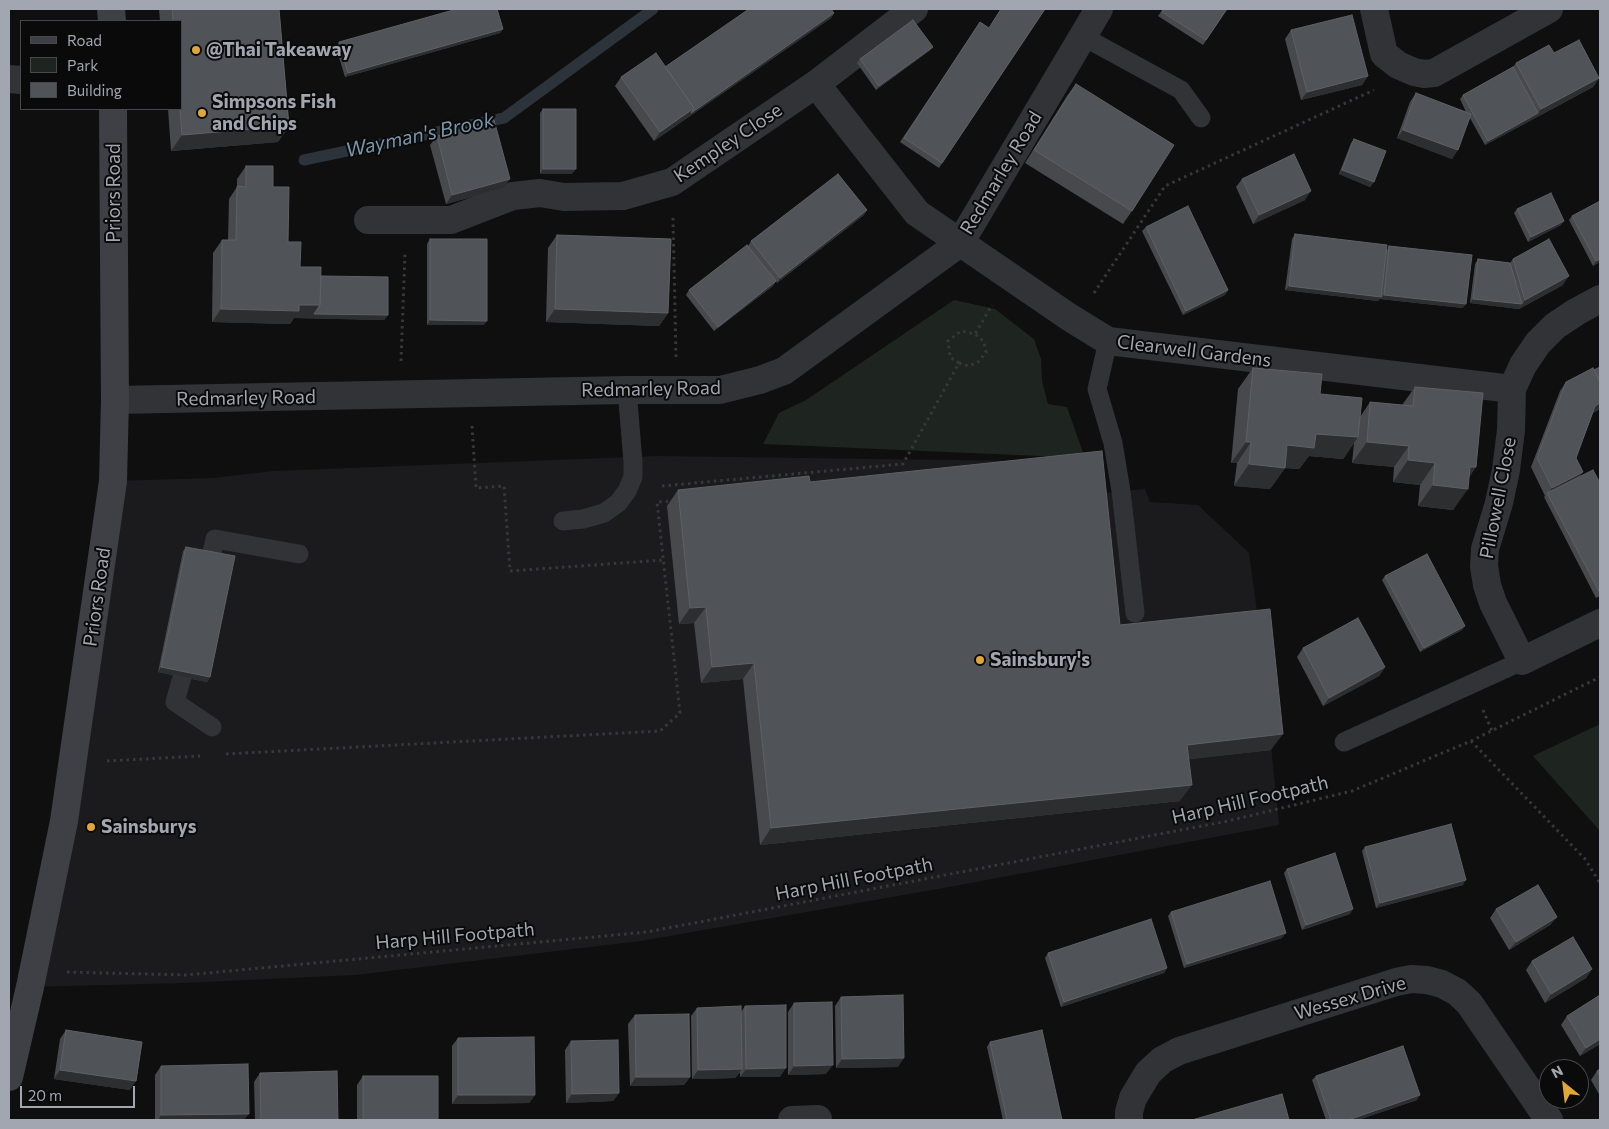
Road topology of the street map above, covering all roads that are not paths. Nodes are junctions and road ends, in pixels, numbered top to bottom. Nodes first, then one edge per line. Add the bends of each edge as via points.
1 (914, 9) edge
2 (1099, 9) edge
3 (1374, 9) edge
4 (1550, 9) edge
5 (1082, 36) junction
6 (816, 84) junction
7 (114, 110) edge
8 (1201, 118) dead end
9 (368, 220) dead end
10 (960, 243) junction
11 (1600, 299) edge
12 (1108, 341) junction
13 (1512, 389) junction
14 (627, 390) junction
15 (115, 400) junction
16 (563, 521) dead end
17 (299, 554) dead end
18 (211, 557) edge
19 (1135, 614) dead end
20 (1600, 623) edge
21 (1522, 661) junction
22 (182, 677) edge
23 (212, 727) dead end
24 (1344, 742) dead end
25 (9, 1077) edge
26 (1129, 1120) edge
27 (1549, 1120) edge

1 - 6 street, Kempley Close
2 - 5 street, Redmarley Road
3 - 4 street via 1384,54 1414,72 1434,73
5 - 8 lane via 1180,90
5 - 10 street, Redmarley Road
6 - 9 street, Kempley Close via 672,182 623,196 564,198 540,192 513,196 451,220
6 - 10 street, Clearwell Gardens via 917,213
7 - 15 main road, Priors Road
10 - 12 street, Clearwell Gardens
10 - 14 street, Redmarley Road via 784,371 720,390
11 - 13 street via 1556,326 1538,343
12 - 13 street, Clearwell Gardens
12 - 19 lane via 1097,389 1113,443 1122,491
13 - 21 street, Pillowell Close via 1506,470 1485,549 1484,566 1493,603
14 - 15 street, Redmarley Road
14 - 16 lane via 633,462 627,491 604,513
15 - 25 main road, Priors Road via 113,480 74,762
17 - 18 lane via 215,539
20 - 21 street
21 - 24 lane
22 - 23 lane via 175,702
26 - 27 street, Wessex Drive via 1133,1098 1144,1079 1162,1060 1179,1051 1411,979 1442,984 1469,1003

